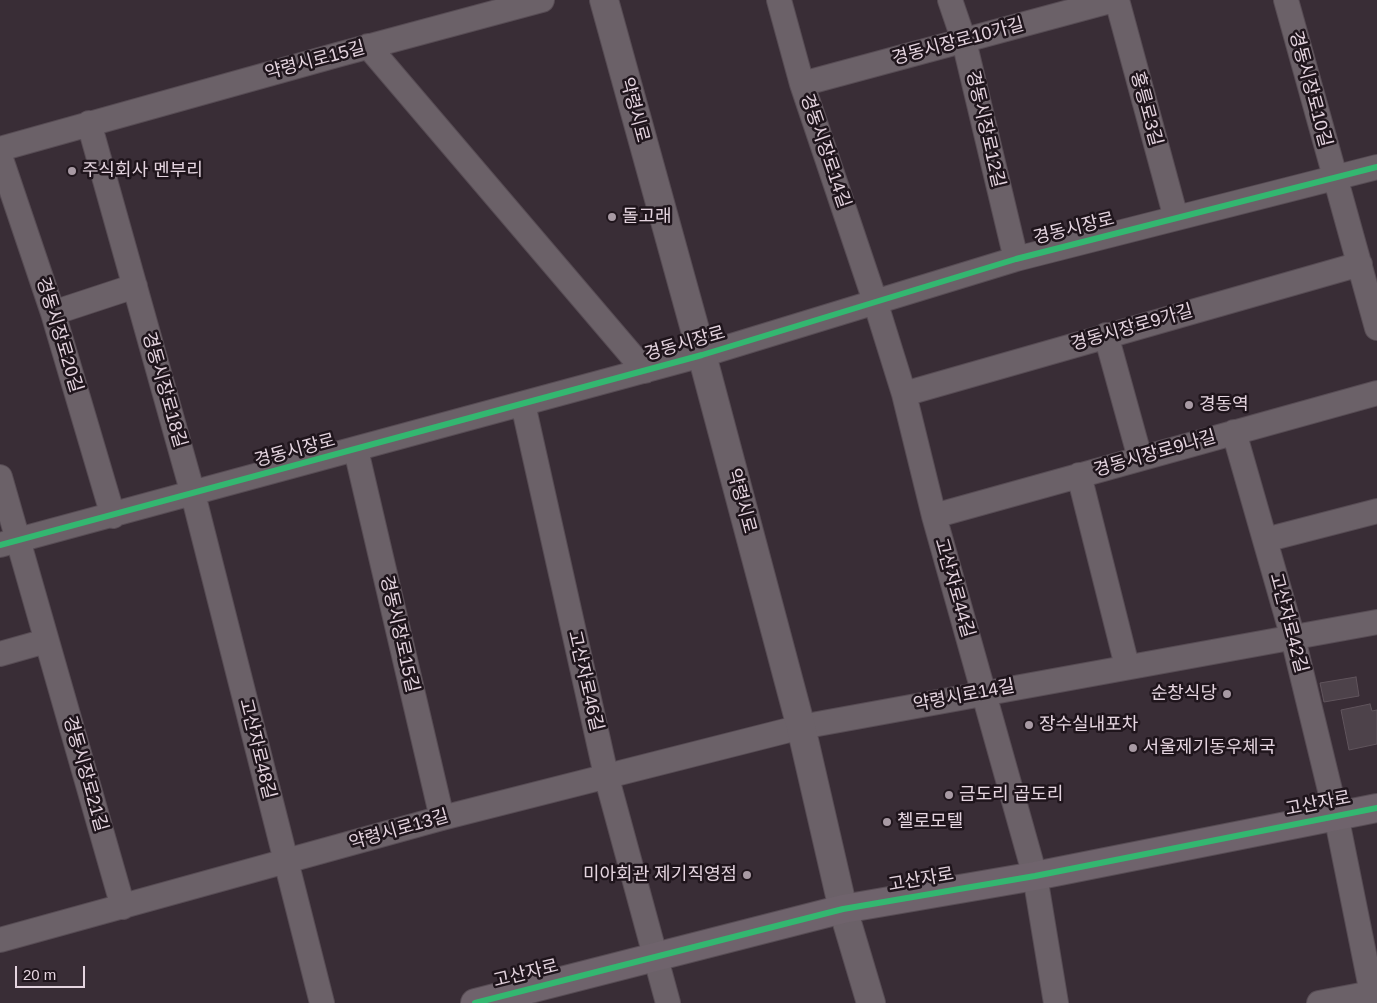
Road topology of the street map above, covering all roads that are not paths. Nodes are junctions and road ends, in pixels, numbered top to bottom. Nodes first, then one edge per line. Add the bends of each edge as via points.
1 (542, 0) edge
2 (604, 0) edge
3 (779, 0) edge
4 (950, 0) edge
5 (1115, 0) edge
6 (1286, 0) edge
7 (964, 41) junction
8 (368, 46) junction
9 (802, 84) junction
10 (89, 123) junction
11 (0, 149) edge
12 (0, 156) edge
13 (1377, 167) edge
14 (1334, 178) junction
15 (1176, 218) junction
16 (1016, 259) junction
17 (1360, 264) junction
18 (135, 286) junction
19 (875, 300) junction
20 (53, 313) junction
21 (1377, 328) edge
22 (1106, 335) junction
23 (702, 355) junction
24 (645, 371) junction
25 (1377, 393) edge
26 (904, 394) junction
27 (522, 404) junction
28 (1234, 432) junction
29 (356, 450) junction
30 (1140, 458) junction
31 (1079, 475) junction
32 (0, 478) edge
33 (193, 494) junction
34 (1377, 511) edge
35 (113, 516) junction
36 (934, 516) junction
37 (1265, 540) junction
38 (8, 543) edge
39 (1377, 622) edge
40 (1293, 638) junction
41 (46, 641) junction
42 (0, 654) edge
43 (1127, 666) junction
44 (983, 692) junction
45 (801, 727) junction
46 (606, 775) junction
47 (1377, 808) edge
48 (1336, 815) junction
49 (442, 818) junction
50 (286, 862) junction
51 (1034, 876) junction
52 (124, 907) junction
53 (844, 909) junction
54 (0, 940) edge
55 (655, 957) junction
56 (1374, 996) edge
57 (322, 1003) edge
58 (475, 1003) edge
59 (668, 1003) edge
60 (871, 1003) edge
61 (1056, 1003) edge
62 (1319, 1003) edge

1 - 8 street, 약령시로15길
2 - 23 main road, 약령시로
3 - 9 street, 경동시장로14길
4 - 7 street, 경동시장로12길
5 - 7 street, 경동시장로10가길
5 - 15 street, 홍릉로3길
6 - 14 street, 경동시장로10길
7 - 9 street, 경동시장로10가길
7 - 16 street, 경동시장로12길
8 - 10 street, 약령시로15길
8 - 24 street, 경동시장로
9 - 19 street, 경동시장로14길
10 - 11 street, 약령시로15길
10 - 18 street, 경동시장로18길
12 - 20 street, 경동시장로20길
13 - 14 street, 경동시장로
14 - 15 street, 경동시장로
14 - 17 street, 경동시장로10길
15 - 16 street, 경동시장로
16 - 19 street, 경동시장로
17 - 21 street, 경동시장로10길
17 - 22 street, 경동시장로9가길
18 - 20 street
18 - 33 street, 경동시장로18길
19 - 23 street, 경동시장로
19 - 26 street, 고산자로44길
20 - 35 street, 경동시장로20길
22 - 26 street, 경동시장로9가길
22 - 30 street
23 - 24 street, 경동시장로
23 - 45 main road, 약령시로
24 - 27 street, 경동시장로
25 - 28 street, 경동시장로9나길
26 - 36 street, 고산자로44길
27 - 29 street, 경동시장로
27 - 46 street, 고산자로46길
28 - 30 street, 경동시장로9나길
28 - 37 street, 고산자로42길
29 - 33 street, 경동시장로
29 - 49 street, 경동시장로15길
30 - 31 street, 경동시장로9나길
31 - 36 street, 경동시장로9나길
31 - 43 street
32 - 38 street, 경동시장로21길
33 - 35 street, 경동시장로
33 - 50 street, 고산자로48길
34 - 37 street
35 - 38 street, 경동시장로
36 - 44 street, 고산자로44길
37 - 40 street, 고산자로42길
38 - 41 street, 경동시장로21길
39 - 40 street, 약령시로14길
40 - 43 street, 약령시로14길
40 - 48 street, 고산자로42길
41 - 42 street
41 - 52 street, 경동시장로21길
43 - 44 street, 약령시로14길
44 - 45 street, 약령시로14길
44 - 51 street, 고산자로44길
45 - 46 street, 약령시로13길
45 - 53 main road, 약령시로
46 - 49 street, 약령시로13길
46 - 55 street, 고산자로46길
47 - 48 main road, 고산자로
48 - 51 main road, 고산자로
48 - 56 street, 고산자로42길
49 - 50 street, 약령시로13길
50 - 52 street, 약령시로13길
50 - 57 street, 고산자로48길
51 - 53 main road, 고산자로
51 - 61 street, 고산자로44길
52 - 54 street, 약령시로13길
53 - 55 main road, 고산자로
53 - 60 main road, 약령시로
55 - 58 main road, 고산자로
55 - 59 street, 고산자로46길
56 - 62 street

